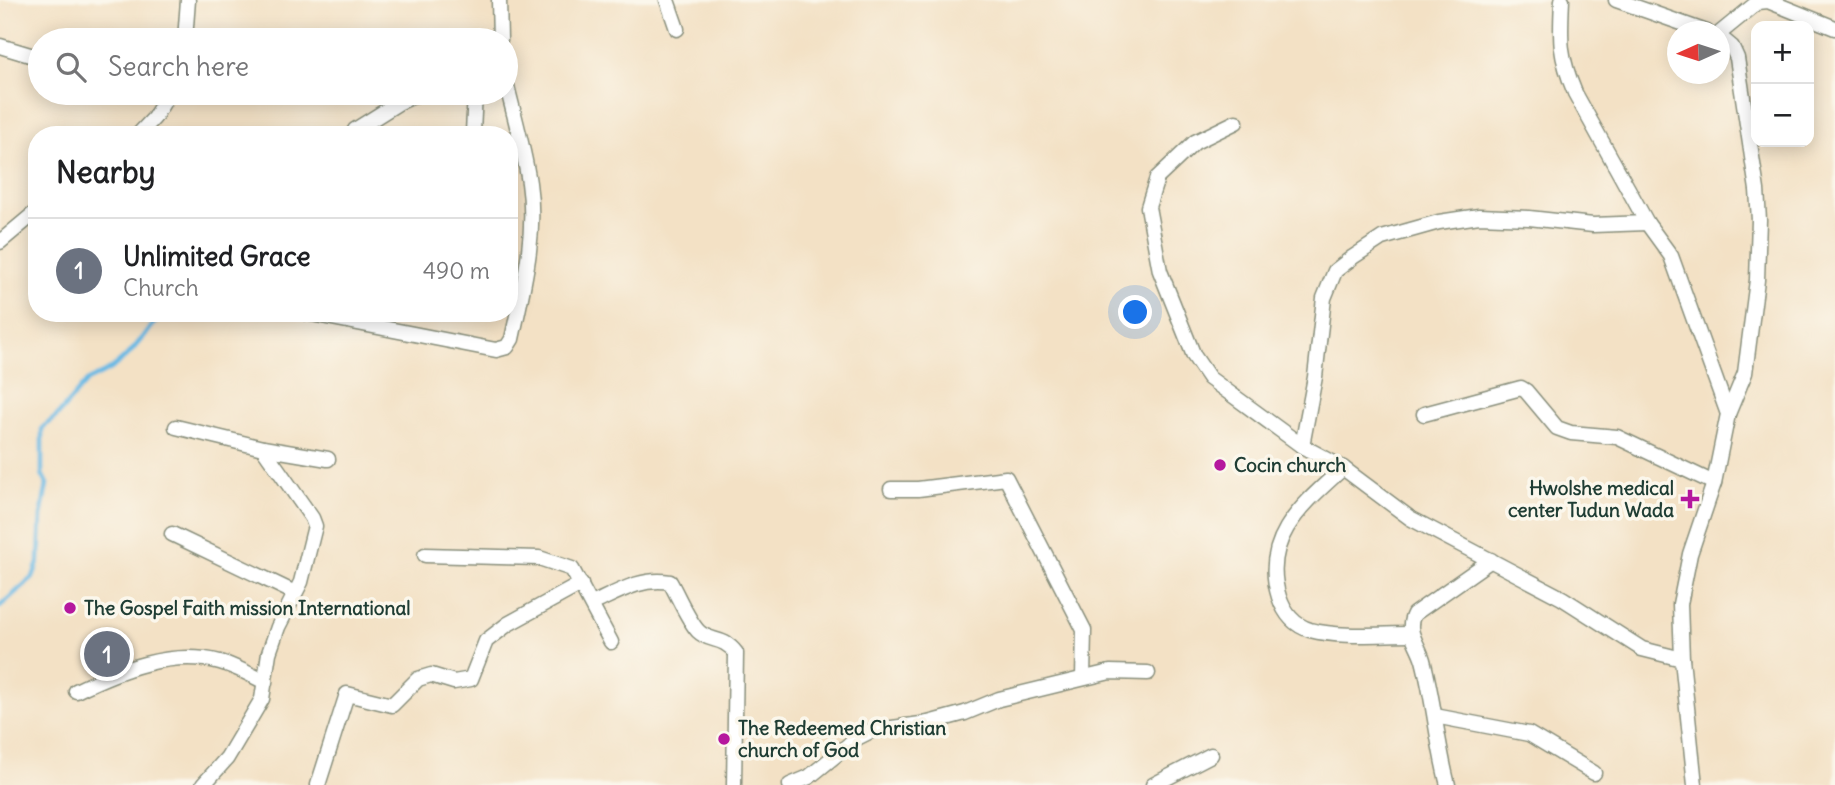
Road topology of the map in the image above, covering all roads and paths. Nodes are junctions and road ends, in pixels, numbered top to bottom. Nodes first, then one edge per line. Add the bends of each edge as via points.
1 (188, 0) edge
2 (499, 0) edge
3 (667, 0) edge
4 (1562, 0) edge
5 (1615, 0) edge
6 (1675, 21) edge
7 (1730, 26) edge
8 (186, 28) edge
9 (500, 28) edge
10 (1835, 28) edge
11 (677, 29) dead end
12 (1730, 45) edge
13 (0, 46) edge
14 (28, 54) edge
15 (162, 105) edge
16 (395, 105) edge
17 (474, 105) edge
18 (511, 105) edge
19 (1236, 122) dead end
20 (146, 126) edge
21 (361, 126) edge
22 (473, 126) edge
23 (516, 126) edge
24 (518, 134) edge
25 (28, 219) edge
26 (1647, 223) junction
27 (0, 242) edge
28 (518, 311) edge
29 (352, 322) edge
30 (516, 322) edge
31 (1424, 414) dead end
32 (1728, 414) junction
33 (176, 427) dead end
34 (1302, 446) junction
35 (263, 448) junction
36 (328, 459) dead end
37 (1343, 468) junction
38 (1714, 484) junction
39 (891, 489) dead end
40 (172, 534) dead end
41 (425, 555) dead end
42 (1491, 560) junction
43 (581, 584) junction
44 (295, 593) junction
45 (592, 604) junction
46 (1411, 634) junction
47 (611, 642) dead end
48 (1682, 659) junction
49 (1149, 673) dead end
50 (1083, 678) junction
51 (265, 682) junction
52 (76, 691) dead end
53 (1435, 716) junction
54 (1211, 755) dead end
55 (1594, 773) dead end
56 (203, 785) edge
57 (318, 785) edge
58 (734, 785) edge
59 (790, 785) edge
60 (1153, 785) edge
61 (1447, 785) edge
62 (1695, 785) edge

1 - 8 street
2 - 9 street
3 - 11 street
4 - 26 street via 1560,47 1565,70
5 - 6 street
7 - 10 street via 1758,2 1768,1
12 - 32 street via 1737,58 1759,220 1745,373
13 - 14 street
15 - 20 street
16 - 21 street
17 - 22 street
18 - 23 street
19 - 34 street via 1195,142 1157,178 1148,207 1160,271 1194,356 1209,378
24 - 28 street via 530,185 531,227
25 - 27 street
26 - 32 street via 1671,256
26 - 34 street via 1593,225 1479,216 1382,238 1335,271 1324,298
29 - 30 street via 496,350 507,347
31 - 38 street via 1521,388 1557,428 1617,437
32 - 38 street
33 - 35 street
34 - 37 street
35 - 36 street
35 - 44 street via 315,526
37 - 42 street via 1410,518
37 - 46 street via 1298,509 1278,543 1274,568 1285,614 1308,629 1332,633
38 - 48 street via 1690,554 1680,604
39 - 50 street via 1006,478 1084,630
40 - 44 street
41 - 43 street via 539,558 572,569
42 - 46 street via 1414,614
42 - 48 street via 1642,649
43 - 45 street
43 - 57 street via 486,641 471,679 454,682 431,675 418,679 392,705 347,694
44 - 51 street via 269,653
45 - 47 street
45 - 58 street via 645,581 670,582 698,631 723,640 736,653
46 - 53 street via 1422,658
48 - 62 street
49 - 50 street via 1110,672
50 - 59 street via 928,723 871,731 809,777
51 - 52 street via 221,662 169,660 116,671
51 - 56 street via 262,699 234,746
53 - 55 street via 1529,734
53 - 61 street
54 - 60 street

